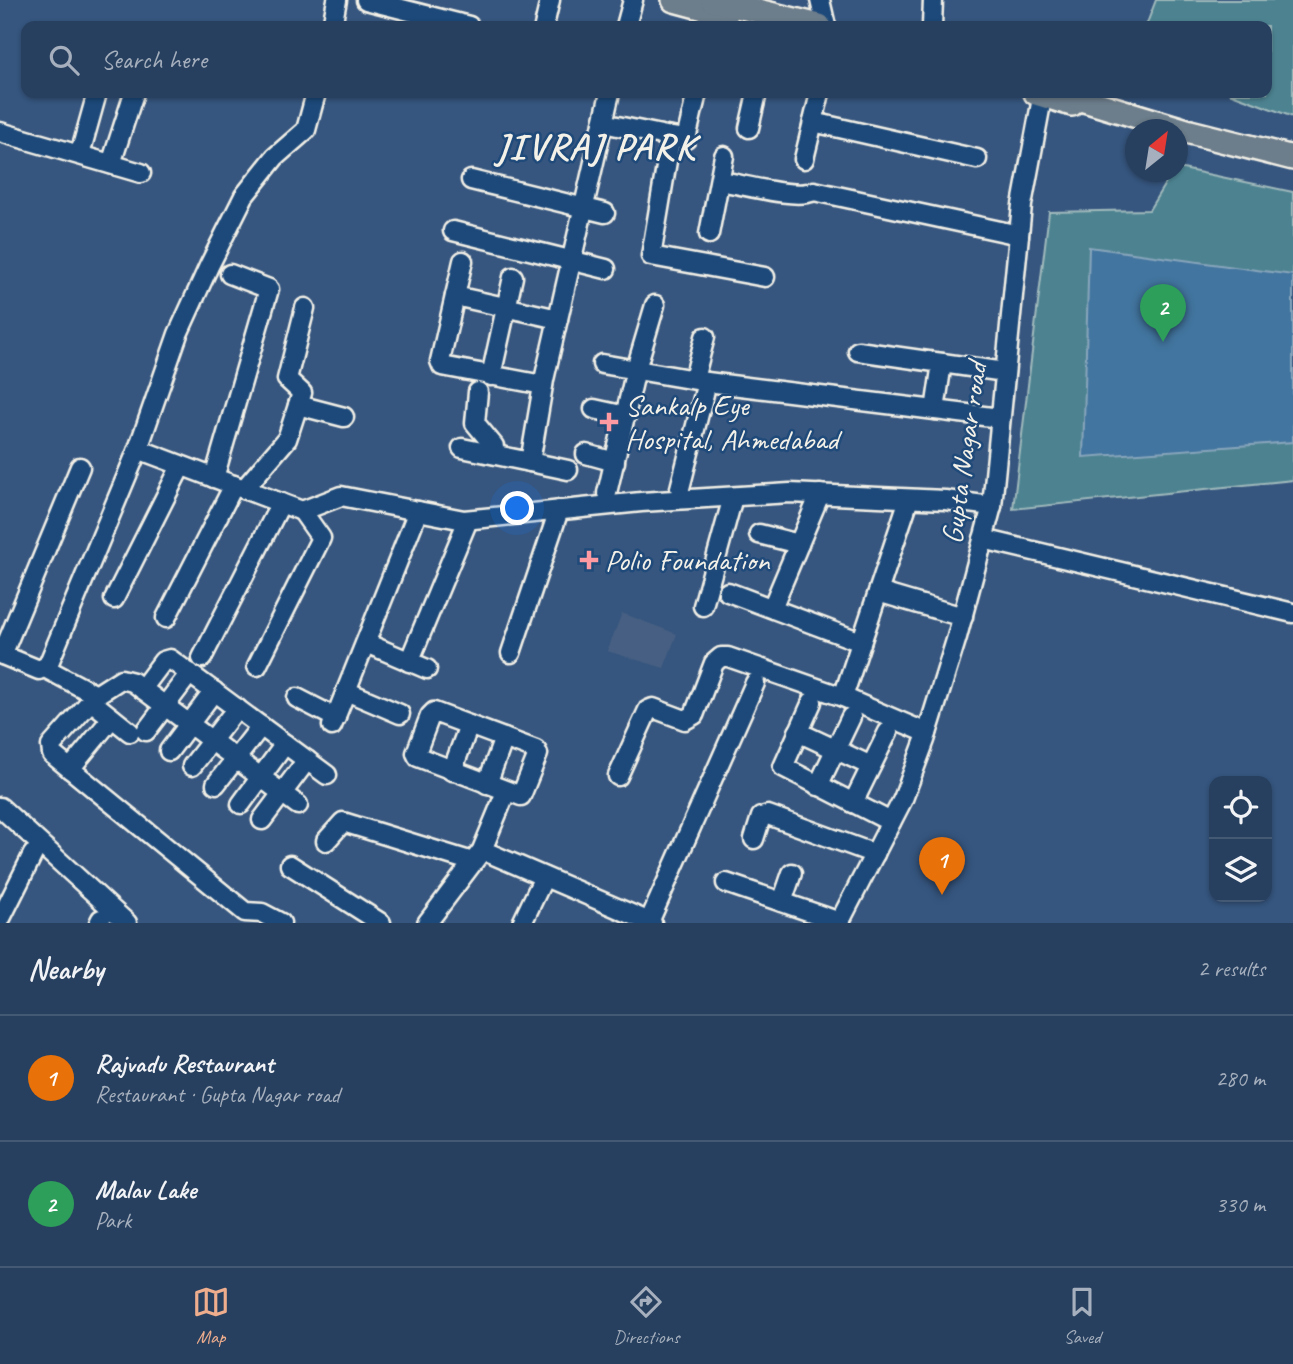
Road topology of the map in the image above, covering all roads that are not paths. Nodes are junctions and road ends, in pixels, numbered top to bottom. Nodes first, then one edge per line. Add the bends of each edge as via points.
1 (337, 0) edge
2 (366, 0) edge
3 (550, 0) edge
4 (633, 0) edge
5 (674, 0) edge
6 (820, 0) edge
7 (933, 0) edge
8 (713, 12) edge
9 (332, 21) edge
10 (449, 21) edge
11 (545, 21) edge
12 (627, 21) edge
13 (752, 21) edge
14 (781, 21) edge
15 (825, 21) edge
16 (932, 21) edge
17 (96, 98) edge
18 (132, 98) edge
19 (315, 98) edge
20 (609, 98) edge
21 (696, 98) edge
22 (756, 98) edge
23 (819, 98) edge
24 (1045, 98) edge
25 (1061, 98) edge
26 (1064, 98) edge
27 (1125, 120) edge
28 (813, 122) junction
29 (603, 123) junction
30 (749, 128) dead end
31 (0, 132) edge
32 (671, 137) junction
33 (1188, 139) edge
34 (80, 155) junction
35 (724, 156) dead end
36 (1293, 158) edge
37 (804, 159) dead end
38 (977, 159) dead end
39 (111, 164) junction
40 (1293, 166) edge
41 (141, 173) dead end
42 (471, 180) dead end
43 (720, 180) junction
44 (583, 207) junction
45 (604, 213) dead end
46 (453, 231) dead end
47 (709, 234) dead end
48 (1019, 235) junction
49 (570, 260) junction
50 (463, 261) dead end
51 (606, 269) dead end
52 (230, 274) dead end
53 (513, 277) dead end
54 (765, 277) dead end
55 (455, 296) junction
56 (655, 305) dead end
57 (507, 307) junction
58 (305, 308) dead end
59 (558, 319) junction
60 (705, 337) dead end
61 (858, 351) dead end
62 (942, 363) junction
63 (602, 364) dead end
64 (636, 369) junction
65 (1005, 372) junction
66 (491, 376) junction
67 (701, 380) junction
68 (543, 385) junction
69 (478, 392) dead end
70 (298, 405) junction
71 (594, 409) dead end
72 (936, 410) junction
73 (344, 416) dead end
74 (625, 416) junction
75 (1000, 418) junction
76 (462, 448) dead end
77 (138, 449) junction
78 (493, 454) junction
79 (586, 454) dead end
80 (615, 461) junction
81 (530, 462) junction
82 (181, 466) junction
83 (80, 467) dead end
84 (568, 470) dead end
85 (214, 478) junction
86 (239, 487) junction
87 (680, 488) dead end
88 (607, 493) dead end
89 (820, 494) junction
90 (733, 498) junction
91 (909, 499) junction
92 (281, 503) junction
93 (992, 506) junction
94 (559, 510) junction
95 (302, 511) junction
96 (418, 511) junction
97 (468, 520) junction
98 (759, 534) dead end
99 (983, 539) junction
100 (799, 544) junction
101 (728, 592) dead end
102 (878, 593) junction
103 (114, 599) dead end
104 (703, 606) dead end
105 (772, 608) junction
106 (1293, 613) edge
107 (963, 617) junction
108 (166, 618) dead end
109 (861, 642) junction
110 (366, 643) junction
111 (511, 653) dead end
112 (1, 655) edge
113 (202, 658) dead end
114 (409, 662) junction
115 (257, 666) dead end
116 (45, 668) junction
117 (427, 669) dead end
118 (190, 673) junction
119 (755, 684) dead end
120 (142, 689) junction
121 (214, 691) junction
122 (346, 691) junction
123 (844, 697) junction
124 (94, 698) junction
125 (297, 698) dead end
126 (812, 702) dead end
127 (165, 706) junction
128 (237, 708) junction
129 (400, 714) dead end
130 (851, 717) dead end
131 (112, 718) junction
132 (189, 724) junction
133 (469, 725) junction
134 (261, 726) junction
135 (798, 732) junction
136 (888, 732) dead end
137 (927, 733) junction
138 (504, 738) junction
139 (212, 741) junction
140 (285, 744) junction
141 (836, 750) junction
142 (169, 751) dead end
143 (236, 759) junction
144 (307, 760) junction
145 (192, 766) dead end
146 (871, 766) junction
147 (70, 769) junction
148 (452, 771) junction
149 (327, 775) dead end
150 (618, 776) dead end
151 (261, 778) junction
152 (487, 784) junction
153 (216, 785) dead end
154 (818, 786) junction
155 (506, 792) junction
156 (282, 794) junction
157 (853, 803) junction
158 (241, 804) dead end
159 (298, 805) dead end
160 (0, 807) edge
161 (262, 820) dead end
162 (891, 822) junction
163 (754, 839) dead end
164 (326, 841) dead end
165 (33, 854) dead end
166 (874, 854) junction
167 (477, 856) junction
168 (290, 865) dead end
169 (792, 873) dead end
170 (544, 877) junction
171 (726, 883) dead end
172 (8, 886) edge
173 (782, 902) junction
174 (628, 918) edge
175 (0, 920) edge
176 (651, 922) edge
177 (840, 922) edge
178 (127, 923) edge
179 (281, 923) edge
180 (381, 923) edge
181 (427, 923) edge
182 (522, 923) edge

1 - 9 street
2 - 10 street
3 - 11 street
4 - 12 street
5 - 8 main road
6 - 15 street
7 - 16 street
8 - 13 main road
8 - 14 main road
17 - 34 street
18 - 39 street
19 - 77 street via 306,130 275,157 244,196 178,334
20 - 29 street
21 - 32 street via 686,139
22 - 30 street
23 - 28 street
24 - 48 street, Gupta Nagar road
25 - 27 main road
26 - 36 main road
28 - 37 street
28 - 38 street
29 - 32 street
29 - 44 street
31 - 34 street
32 - 54 street via 651,256
33 - 40 main road
34 - 39 street
35 - 43 street
39 - 41 street
42 - 44 street
43 - 47 street
43 - 48 street via 785,192 814,191
44 - 45 street
44 - 49 street
46 - 49 street
48 - 65 street, Gupta Nagar road
49 - 51 street
49 - 59 street
50 - 55 street
52 - 85 street via 269,289
53 - 57 street
55 - 57 street
55 - 66 street via 440,361 447,368
56 - 64 street
57 - 59 street
57 - 66 street
58 - 70 street via 287,380 301,390
59 - 68 street
60 - 67 street
61 - 62 street
62 - 65 street
62 - 72 street
63 - 64 street
64 - 67 street
64 - 74 street
65 - 75 street, Gupta Nagar road
66 - 68 street
67 - 72 street
67 - 87 street
68 - 81 street
69 - 78 street via 475,423 494,446
70 - 73 street
70 - 86 street via 287,439
71 - 74 street
72 - 75 street
74 - 80 street
75 - 93 street, Gupta Nagar road
76 - 78 street
77 - 82 street
77 - 116 street
78 - 81 street
79 - 80 street
80 - 88 street
81 - 84 street
82 - 85 street
82 - 103 street
83 - 112 street
85 - 86 street
86 - 92 street
86 - 108 street
89 - 90 street
89 - 91 street
89 - 100 street
90 - 94 street
90 - 104 street
91 - 93 street
91 - 102 street
92 - 95 street
92 - 113 street
93 - 99 street, Gupta Nagar road
94 - 97 street
94 - 111 street
95 - 96 street via 341,496
95 - 115 street via 321,538
96 - 97 street
96 - 110 street
97 - 114 street
98 - 100 street
99 - 106 street
99 - 107 street, Gupta Nagar road
100 - 105 street
101 - 105 street
102 - 107 street
102 - 109 street
105 - 109 street
107 - 137 street, Gupta Nagar road
109 - 123 street
110 - 114 street
110 - 122 street
112 - 116 street via 39,670
114 - 117 street
116 - 124 street
118 - 120 street via 166,659
118 - 121 street
118 - 127 street
119 - 176 street
120 - 124 street via 121,679
120 - 127 street
121 - 128 street
121 - 132 street
122 - 125 street via 334,722
122 - 129 street
123 - 137 street
123 - 150 street via 720,657 689,719 648,710
124 - 131 street
124 - 147 street via 51,746 52,754
126 - 135 street
127 - 131 street via 138,732
127 - 132 street
128 - 134 street
128 - 139 street
130 - 141 street
131 - 147 street
132 - 139 street
132 - 142 street
133 - 138 street
133 - 148 street
133 - 148 street via 434,712 416,753 420,759
134 - 140 street
134 - 143 street
135 - 141 street
135 - 154 street via 783,767
136 - 146 street
137 - 162 street, Gupta Nagar road
138 - 152 street
138 - 155 street via 538,754 522,794
139 - 143 street
139 - 145 street
140 - 144 street
140 - 151 street
141 - 146 street
141 - 154 street
143 - 151 street
143 - 153 street
144 - 149 street
144 - 156 street
146 - 157 street
147 - 179 street via 245,912 262,913
148 - 152 street
151 - 156 street
151 - 158 street
152 - 155 street
154 - 157 street
155 - 167 street
156 - 159 street
156 - 161 street
157 - 162 street
160 - 178 street
162 - 166 street, Gupta Nagar road
163 - 166 street via 761,817 768,815
164 - 167 street via 343,822
165 - 172 street
166 - 177 street, Gupta Nagar road
167 - 170 street
167 - 181 street
168 - 180 street
169 - 173 street
170 - 174 street
170 - 182 street
171 - 173 street
172 - 175 street
173 - 177 street
174 - 176 street

